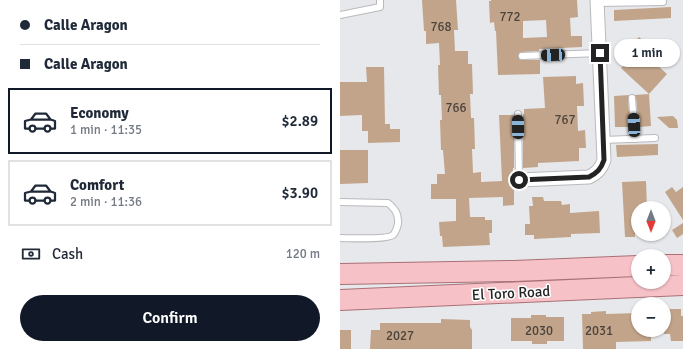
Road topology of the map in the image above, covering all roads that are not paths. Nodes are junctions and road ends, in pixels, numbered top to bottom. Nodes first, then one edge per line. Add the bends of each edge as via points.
1 (380, 0) edge
2 (597, 2) edge
3 (663, 2) dead end
4 (340, 15) edge
5 (600, 53) junction
6 (522, 56) dead end
7 (632, 98) dead end
8 (518, 114) dead end
9 (655, 138) dead end
10 (634, 139) junction
11 (603, 140) junction
12 (519, 180) joint
13 (340, 202) edge
14 (340, 238) edge
15 (671, 265) edge
16 (683, 265) edge
17 (631, 266) edge
18 (340, 274) edge
19 (683, 285) edge
20 (340, 300) edge

1 - 4 lane via 380,7
2 - 3 lane
2 - 5 street
5 - 6 lane
5 - 11 street
7 - 10 lane
8 - 12 lane
9 - 10 lane
10 - 11 lane
11 - 12 street via 604,160 596,174 589,177
13 - 14 lane via 388,203 396,210 398,220 397,230 392,236
15 - 16 main road
17 - 18 main road, El Toro Road
19 - 20 main road, El Toro Road

